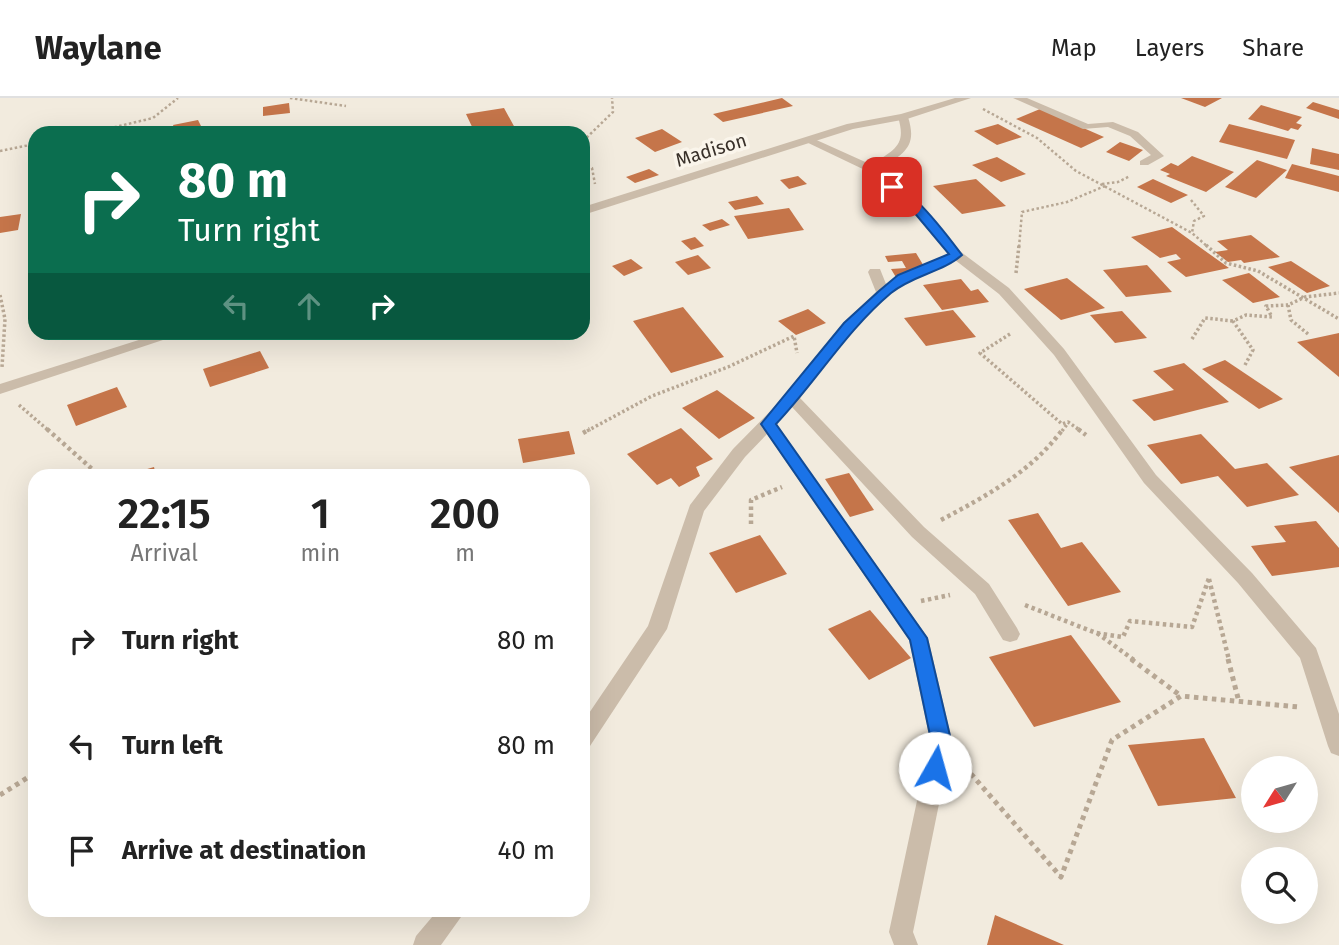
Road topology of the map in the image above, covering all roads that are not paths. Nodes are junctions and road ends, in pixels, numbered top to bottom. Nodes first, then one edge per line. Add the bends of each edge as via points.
1 (964, 98) edge
2 (1018, 98) edge
3 (903, 117) junction
4 (808, 140) junction
5 (1144, 163) dead end
6 (873, 170) junction
7 (590, 209) edge
8 (956, 255) junction
9 (875, 272) dead end
10 (883, 293) junction
11 (155, 340) edge
12 (0, 389) edge
13 (792, 398) junction
14 (768, 424) junction
15 (1010, 634) dead end
16 (590, 729) edge
17 (1339, 746) edge
18 (448, 917) edge
19 (425, 945) edge
20 (906, 945) edge

1 - 3 street, Madison
2 - 5 street via 1087,127 1109,124 1134,134 1157,156
3 - 4 street, Madison
3 - 6 street via 908,132 903,148
4 - 6 street
4 - 7 street, Madison
6 - 8 street via 912,203
8 - 10 street via 903,278
8 - 17 street via 1013,301 1059,352 1150,480 1245,578 1309,654
9 - 10 street
10 - 13 street via 849,325
11 - 12 street
13 - 14 street
13 - 15 street via 918,533 982,589
14 - 16 street via 696,509 657,629
14 - 20 street via 918,638 941,740 901,932
18 - 19 street

